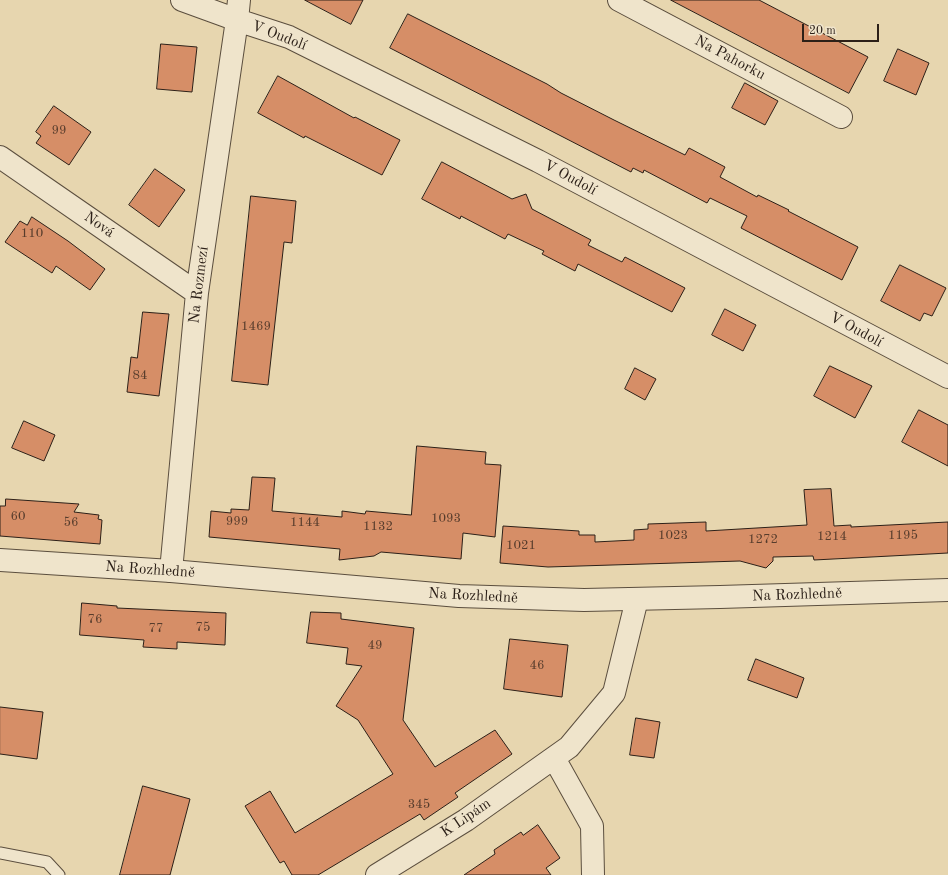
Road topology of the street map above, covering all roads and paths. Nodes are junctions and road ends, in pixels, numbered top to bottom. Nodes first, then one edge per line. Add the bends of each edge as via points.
1 (182, 0) edge
2 (619, 0) edge
3 (238, 10) edge
4 (841, 117) dead end
5 (0, 157) edge
6 (197, 293) junction
7 (948, 377) edge
8 (0, 560) edge
9 (171, 571) junction
10 (948, 590) edge
11 (637, 599) junction
12 (554, 758) junction
13 (0, 853) edge
14 (59, 875) edge
15 (377, 875) edge
16 (593, 875) edge

1 - 3 street, V Oudolí
2 - 4 street, Na Pahorku
3 - 6 street, Na Rozmezí
3 - 7 street, V Oudolí via 538,161
5 - 6 street, Nová
6 - 9 street, Na Rozmezí
8 - 9 street, Na Rozhledně
9 - 11 street, Na Rozhledně via 459,596
10 - 11 street, Na Rozhledně
11 - 12 street, K Lipám via 614,693 569,747
12 - 15 street, K Lipám via 466,820
12 - 16 street via 592,826
13 - 14 lane via 47,862

